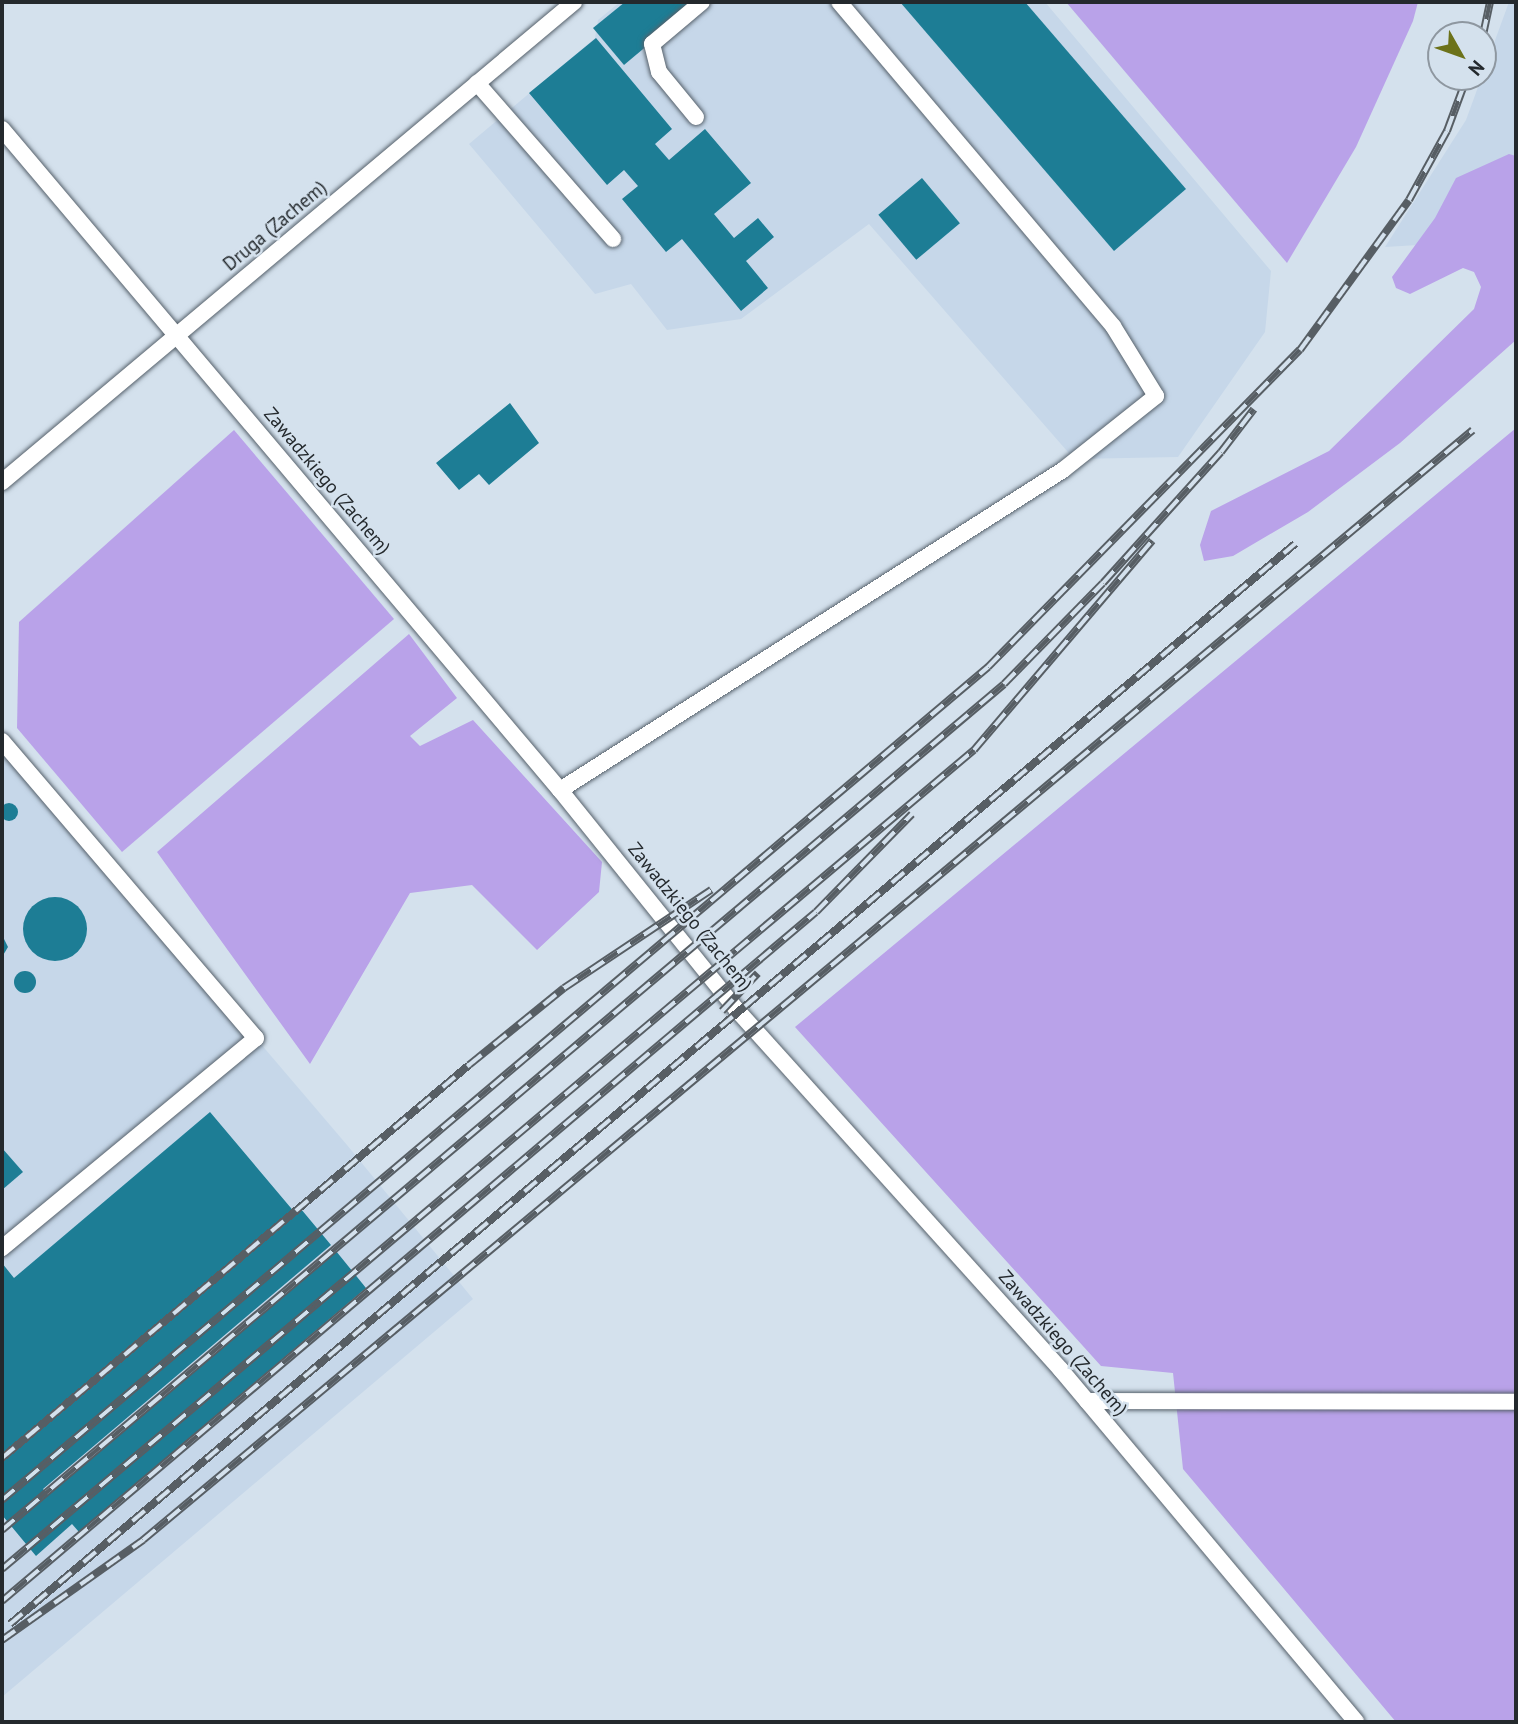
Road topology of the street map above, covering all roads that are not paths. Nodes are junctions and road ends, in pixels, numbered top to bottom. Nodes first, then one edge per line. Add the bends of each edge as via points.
1 (574, 2) edge
2 (702, 2) edge
3 (838, 2) edge
4 (477, 83) junction
5 (696, 117) dead end
6 (2, 129) edge
7 (613, 239) dead end
8 (176, 336) junction
9 (2, 482) edge
10 (2, 741) edge
11 (560, 790) junction
12 (2, 1248) edge
13 (1087, 1401) junction
14 (1516, 1402) edge
15 (1356, 1722) edge

1 - 4 lane, Druga (Zachem)
2 - 5 lane via 652,44 659,72
3 - 11 lane via 1113,326 1156,396 1063,470
4 - 7 lane
4 - 8 lane, Druga (Zachem)
6 - 8 lane, Zawadzkiego (Zachem)
8 - 9 lane, Druga (Zachem)
8 - 11 lane, Zawadzkiego (Zachem)
10 - 12 lane via 256,1038
11 - 13 lane, Zawadzkiego (Zachem) via 737,1010
13 - 14 lane
13 - 15 lane, Zawadzkiego (Zachem)

